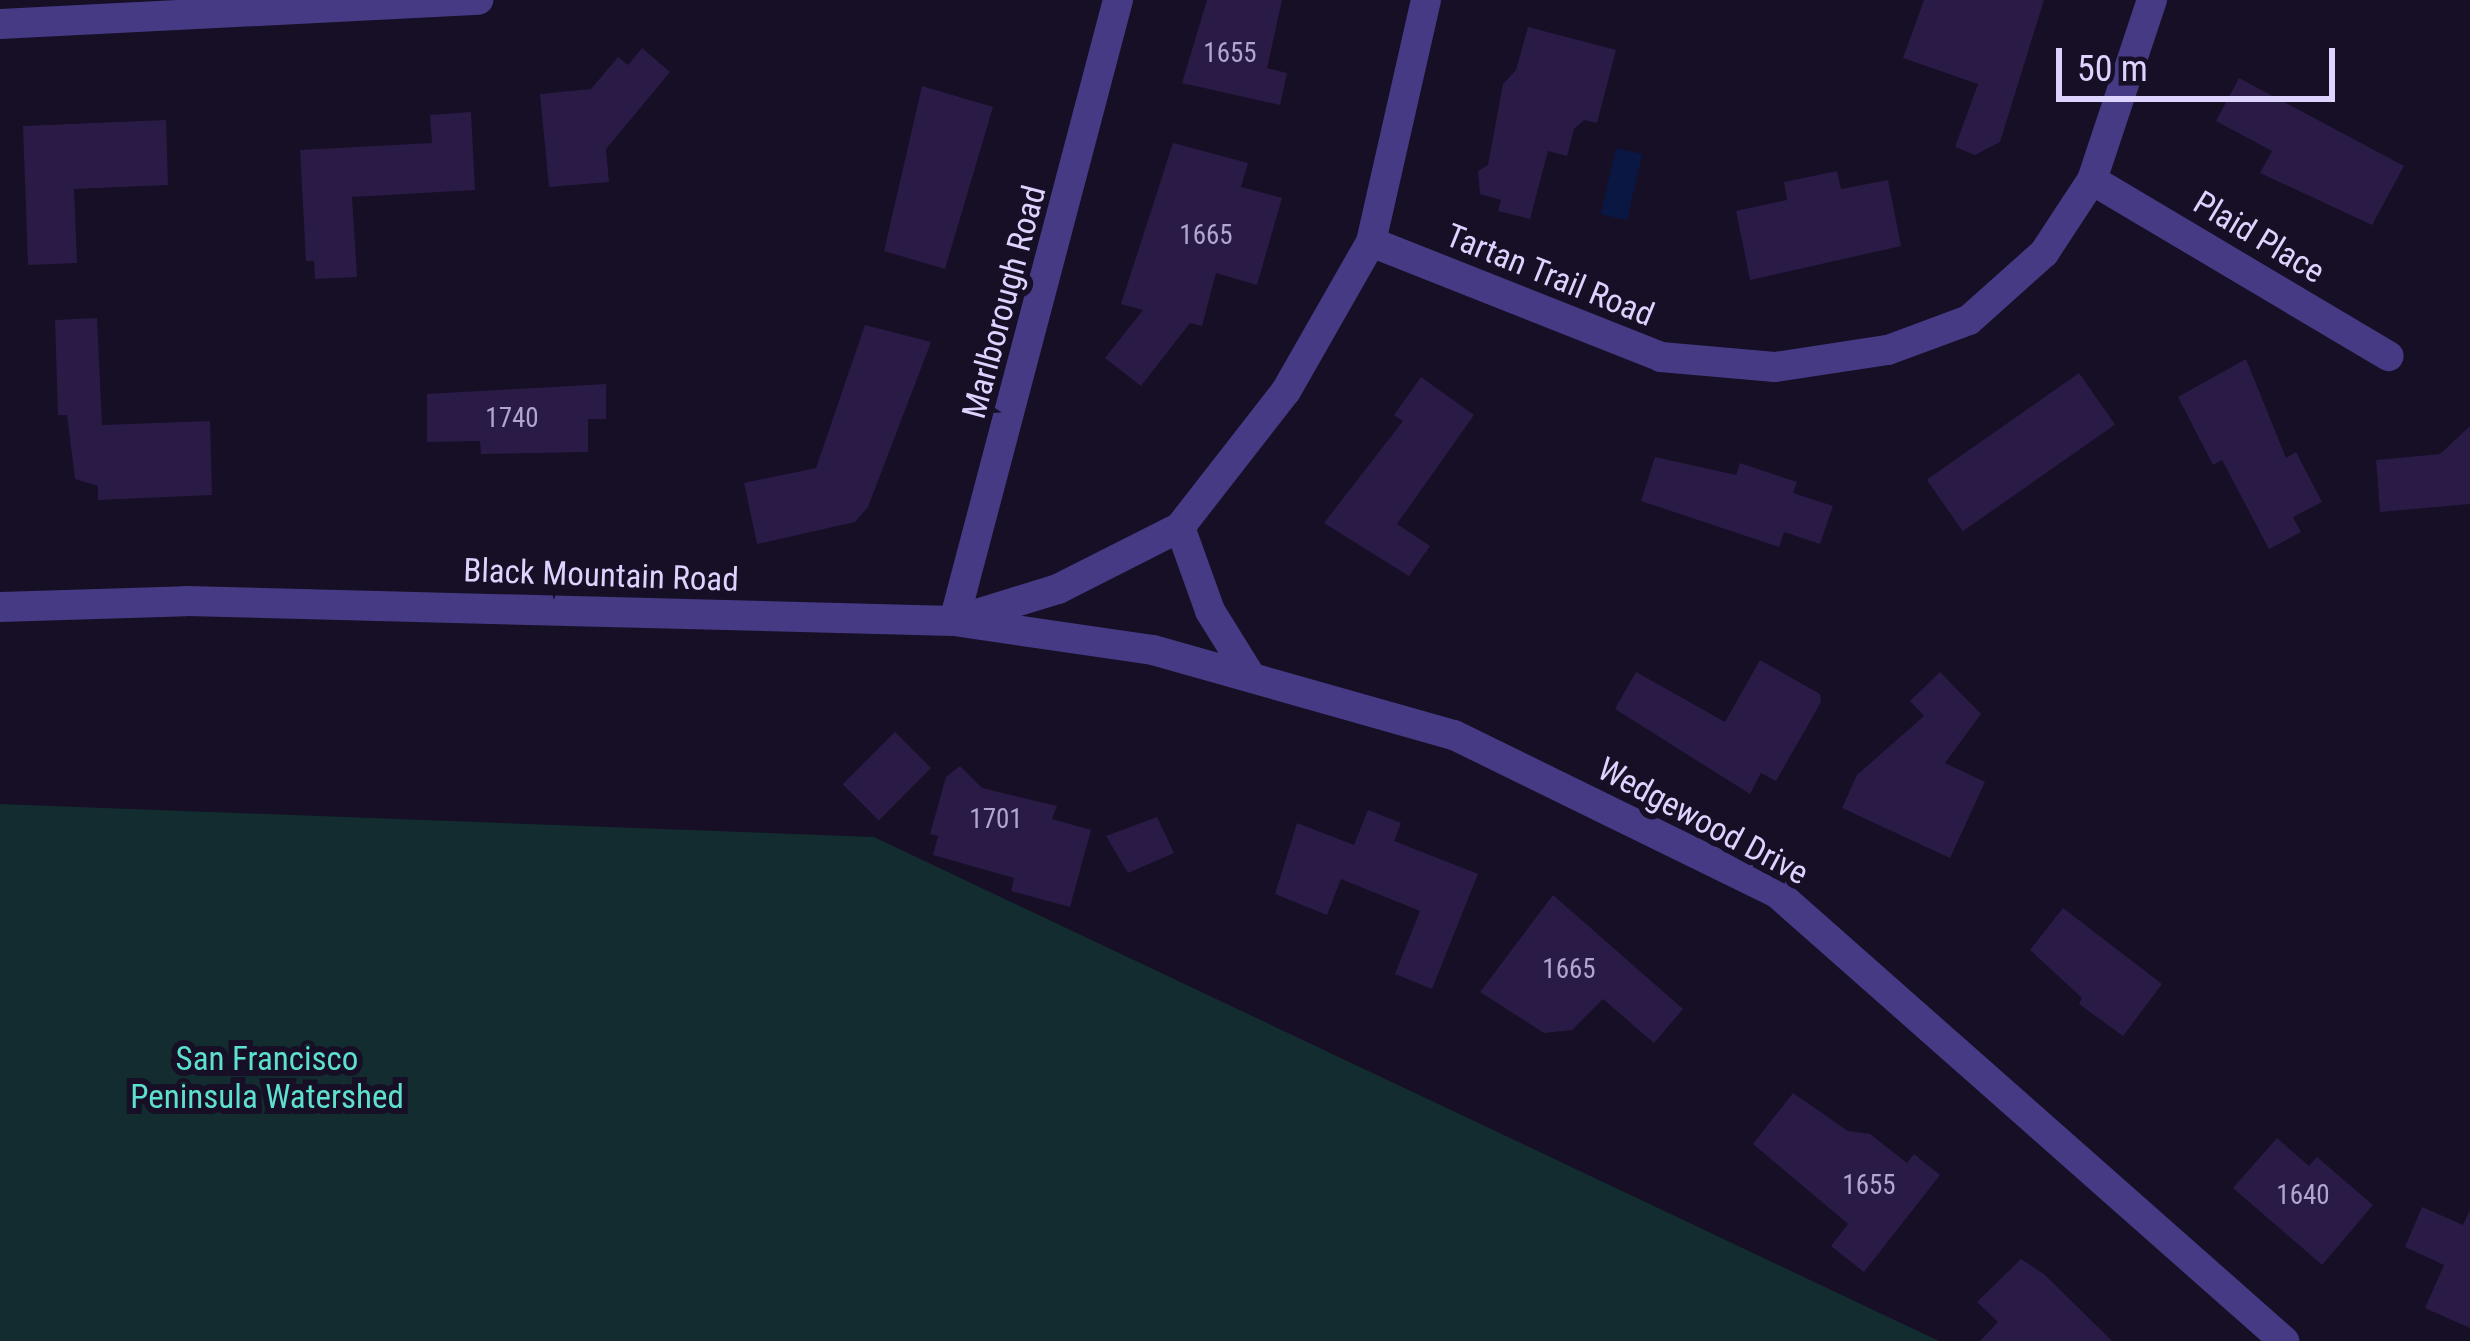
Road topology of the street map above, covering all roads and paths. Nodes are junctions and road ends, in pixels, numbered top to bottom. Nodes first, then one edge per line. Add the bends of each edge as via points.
1 (478, 0) edge
2 (1118, 0) edge
3 (1426, 0) edge
4 (2152, 0) edge
5 (0, 24) edge
6 (2092, 180) junction
7 (1371, 242) junction
8 (2389, 356) dead end
9 (1180, 527) junction
10 (0, 608) edge
11 (954, 621) junction
12 (1248, 672) junction
13 (2284, 1341) edge

1 - 5 street
2 - 11 street, Marlborough Road
3 - 7 street, Black Mountain Road
4 - 6 street, Tartan Trail Road
6 - 7 street, Tartan Trail Road via 2044,253 1969,320 1888,350 1775,367 1661,357
6 - 8 street, Plaid Place
7 - 9 street, Black Mountain Road via 1286,392
9 - 11 street, Black Mountain Road via 1058,589
9 - 12 street via 1210,611
10 - 11 street, Black Mountain Road via 233,602
11 - 12 street, Wedgewood Drive
12 - 13 street, Wedgewood Drive via 1454,735 1777,892

